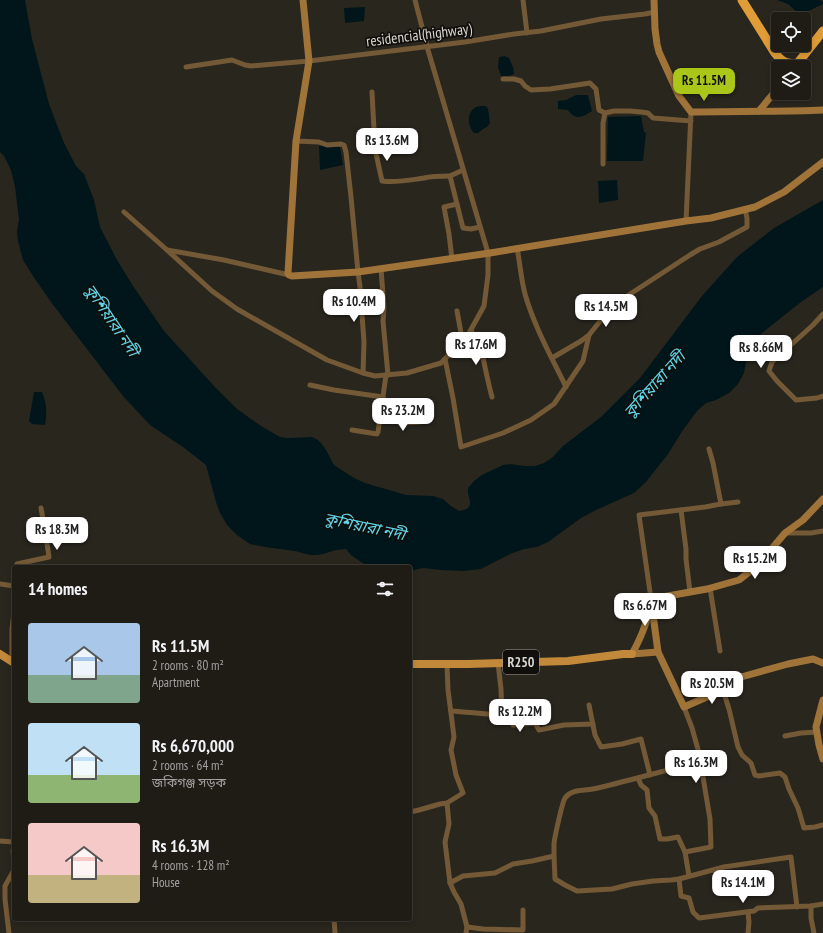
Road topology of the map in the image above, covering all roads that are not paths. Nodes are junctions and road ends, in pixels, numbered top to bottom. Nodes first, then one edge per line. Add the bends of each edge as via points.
1 (303, 0) edge
2 (415, 0) edge
3 (523, 0) edge
4 (654, 0) edge
5 (742, 0) edge
6 (655, 12) junction
7 (823, 31) edge
8 (527, 33) junction
9 (427, 46) junction
10 (781, 60) edge
11 (800, 60) edge
12 (309, 61) junction
13 (186, 67) dead end
14 (503, 80) dead end
15 (372, 92) dead end
16 (771, 96) edge
17 (823, 110) edge
18 (759, 111) junction
19 (605, 112) junction
20 (692, 112) junction
21 (691, 121) junction
22 (296, 140) junction
23 (823, 162) edge
24 (603, 164) dead end
25 (463, 170) junction
26 (450, 176) junction
27 (457, 204) junction
28 (745, 210) junction
29 (124, 212) dead end
30 (686, 221) junction
31 (480, 227) junction
32 (517, 248) junction
33 (167, 250) junction
34 (488, 254) junction
35 (452, 259) junction
36 (381, 269) junction
37 (358, 272) junction
38 (289, 275) junction
39 (457, 311) dead end
40 (823, 314) edge
41 (471, 330) junction
42 (589, 335) junction
43 (465, 338) junction
44 (552, 358) junction
45 (445, 359) junction
46 (364, 373) junction
47 (387, 375) junction
48 (310, 385) dead end
49 (566, 387) junction
50 (823, 396) edge
51 (383, 397) junction
52 (492, 397) dead end
53 (380, 418) junction
54 (427, 421) dead end
55 (352, 430) dead end
56 (709, 449) dead end
57 (823, 499) edge
58 (738, 502) dead end
59 (721, 504) junction
60 (40, 508) dead end
61 (681, 510) junction
62 (823, 532) edge
63 (785, 533) junction
64 (17, 565) edge
65 (0, 584) edge
66 (12, 586) edge
67 (710, 588) junction
68 (690, 592) junction
69 (651, 599) junction
70 (720, 651) dead end
71 (658, 652) junction
72 (0, 654) edge
73 (632, 654) junction
74 (12, 662) edge
75 (498, 663) junction
76 (823, 663) edge
77 (412, 664) edge
78 (447, 664) junction
79 (722, 687) junction
80 (823, 700) edge
81 (588, 705) dead end
82 (684, 707) junction
83 (451, 711) junction
84 (502, 715) junction
85 (592, 724) junction
86 (817, 732) junction
87 (785, 736) dead end
88 (823, 757) edge
89 (701, 762) junction
90 (650, 775) junction
91 (638, 778) junction
92 (447, 803) junction
93 (412, 812) edge
94 (823, 825) edge
95 (0, 841) edge
96 (12, 842) edge
97 (685, 852) junction
98 (554, 856) junction
99 (12, 874) edge
100 (689, 876) junction
101 (679, 879) junction
102 (450, 883) junction
103 (823, 904) edge
104 (811, 906) junction
105 (797, 907) junction
106 (523, 910) dead end
107 (748, 912) junction
108 (334, 921) edge
109 (466, 930) edge
110 (9, 933) edge
111 (335, 933) edge
112 (748, 933) edge
113 (814, 933) edge

1 - 12 street
2 - 9 street
3 - 8 street
4 - 6 street
5 - 10 highway
6 - 8 street, residencial(highway)
6 - 20 street via 659,52 679,96
7 - 11 highway
8 - 9 street, residencial(highway)
9 - 12 street, residencial(highway)
9 - 25 street
12 - 13 street, residencial(highway) via 251,66 232,60
12 - 22 street
14 - 19 street via 521,81 531,90 590,83 596,89 599,110
15 - 26 street via 375,149 382,181 400,182
16 - 18 street
17 - 18 street
18 - 20 street
19 - 21 street via 641,112 648,113 653,118
19 - 24 street
20 - 21 street
21 - 30 street
22 - 37 street via 344,145
22 - 38 street
23 - 28 street via 784,192
25 - 26 street
25 - 31 street
26 - 27 street
27 - 31 street via 463,228
27 - 35 street via 444,207
28 - 30 street
28 - 42 street via 746,227 700,249 624,298 605,315
29 - 33 street
30 - 32 street
31 - 34 street
32 - 34 street
32 - 44 street via 529,306
33 - 38 street
33 - 46 street via 212,291 237,309 327,360
34 - 35 street
34 - 41 street via 484,306
35 - 36 street
36 - 37 street
36 - 47 street
37 - 38 street
37 - 46 street
39 - 43 street via 461,333
40 - 50 street via 772,362 769,371 796,400
41 - 43 street
41 - 52 street via 479,341
42 - 44 street
42 - 49 street via 583,361
43 - 45 street
44 - 49 street
45 - 47 street via 440,363 407,373
45 - 49 street via 461,447 531,420 554,404
46 - 47 street via 375,376
47 - 51 street
48 - 51 street
51 - 53 street
53 - 54 street via 406,424
53 - 55 street via 380,428 376,434
56 - 59 street
57 - 63 street via 803,520
58 - 59 street
59 - 61 street
60 - 64 street via 49,557
61 - 68 street
61 - 69 street via 639,515
62 - 63 street
63 - 67 street via 753,569 739,580
65 - 66 street
67 - 68 street
67 - 70 street
68 - 69 street
69 - 71 street
69 - 73 street via 648,620
71 - 73 street
71 - 82 street
72 - 74 main road
73 - 75 main road, R250 via 568,661
75 - 78 main road, R250
75 - 84 street
76 - 79 street via 813,660 788,664 734,679
77 - 78 main road, R250
78 - 83 street
79 - 82 street
79 - 94 street via 738,747 751,763 755,775 780,773 785,778 804,828
80 - 86 street
81 - 85 street
82 - 89 street
83 - 84 street
83 - 92 street via 454,737 451,750 463,793
84 - 85 street via 509,715 514,725 535,723 539,730
85 - 90 street via 601,747 641,739
86 - 87 street
86 - 88 street
89 - 90 street
89 - 97 street via 710,819 711,847
90 - 91 street
91 - 97 street via 647,790 649,808 655,816 660,839 678,837
91 - 98 street via 573,792 565,799 554,843
92 - 93 street
92 - 102 street via 449,824 445,842
95 - 96 street
97 - 100 street
98 - 101 street via 555,879 578,891 612,889
98 - 102 street via 513,864 495,873 463,876
99 - 110 street via 5,886
100 - 101 street
100 - 105 street via 724,867 791,857
101 - 107 street via 681,896 689,898 693,912 699,918
102 - 109 street via 461,904
103 - 104 street
104 - 105 street
104 - 113 street
105 - 107 street via 758,908
106 - 109 street via 523,930
107 - 112 street
108 - 111 street

